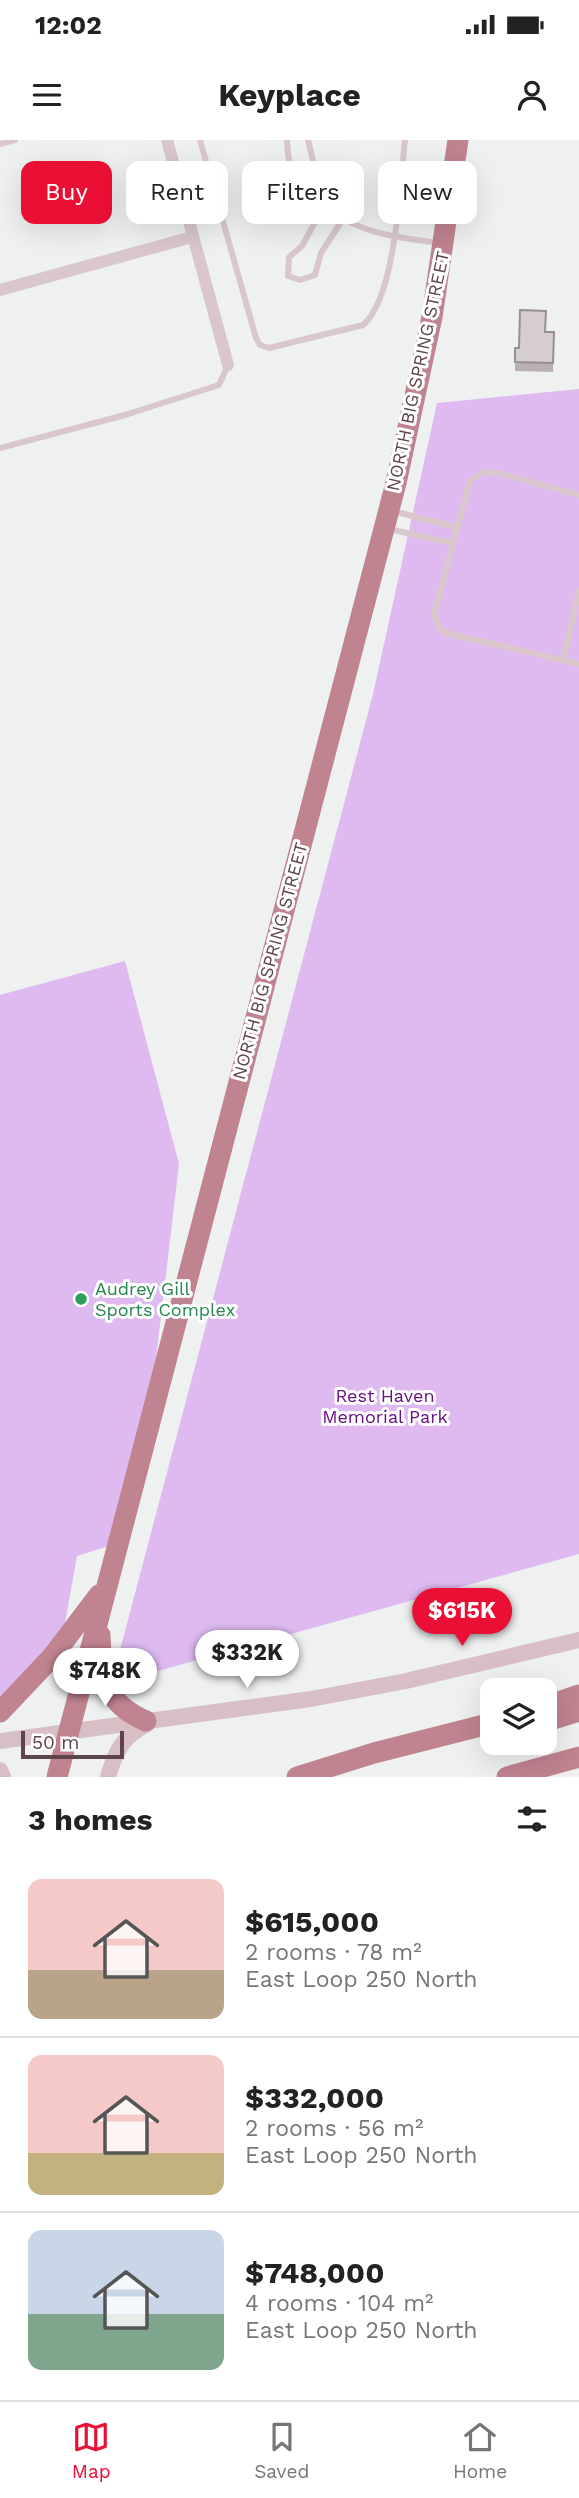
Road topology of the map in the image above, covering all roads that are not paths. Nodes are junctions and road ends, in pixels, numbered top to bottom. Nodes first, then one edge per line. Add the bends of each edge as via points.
1 (15, 140) edge
2 (167, 140) edge
3 (200, 140) edge
4 (287, 140) edge
5 (308, 140) edge
6 (405, 140) edge
7 (458, 140) edge
8 (0, 144) edge
9 (290, 161) edge
10 (313, 161) edge
11 (314, 224) edge
12 (340, 224) edge
13 (351, 224) edge
14 (394, 236) junction
15 (192, 237) junction
16 (443, 244) junction
17 (0, 290) edge
18 (228, 365) joint
19 (0, 448) edge
20 (579, 495) edge
21 (386, 519) junction
22 (456, 527) junction
23 (451, 543) junction
24 (579, 592) edge
25 (563, 660) junction
26 (579, 664) edge
27 (108, 1581) junction
28 (99, 1615) junction
29 (579, 1640) edge
30 (579, 1695) edge
31 (557, 1703) edge
32 (579, 1711) edge
33 (0, 1712) edge
34 (557, 1718) edge
35 (151, 1720) junction
36 (480, 1726) edge
37 (69, 1731) junction
38 (480, 1740) edge
39 (0, 1741) edge
40 (579, 1758) edge
41 (0, 1770) edge
42 (3, 1777) edge
43 (57, 1777) edge
44 (108, 1777) edge
45 (298, 1777) edge
46 (508, 1777) edge

1 - 8 lane
2 - 15 street
3 - 14 lane via 256,338 263,347 275,348 363,325 383,295
4 - 9 lane
5 - 10 lane
6 - 14 lane
7 - 16 highway, NORTH BIG SPRING STREET
11 - 12 lane via 302,246 289,257 288,276 300,280 314,275 321,253
13 - 14 lane
14 - 16 lane
15 - 17 street
15 - 18 street
16 - 21 highway, NORTH BIG SPRING STREET via 409,428
18 - 19 lane via 219,385
20 - 22 lane via 484,472 467,484
21 - 22 lane
21 - 23 lane
21 - 27 highway, NORTH BIG SPRING STREET
22 - 23 lane
23 - 25 lane via 434,615 440,629
24 - 25 lane
25 - 26 lane
27 - 28 highway, NORTH BIG SPRING STREET
27 - 33 highway via 81,1621
28 - 35 highway via 110,1693 125,1712
28 - 37 highway, NORTH BIG SPRING STREET
29 - 35 main road via 359,1690
30 - 31 highway
32 - 34 highway
35 - 37 main road
35 - 44 main road via 121,1743
36 - 45 highway
37 - 39 main road
37 - 43 highway, NORTH BIG SPRING STREET
38 - 45 highway
40 - 46 highway
41 - 42 main road

